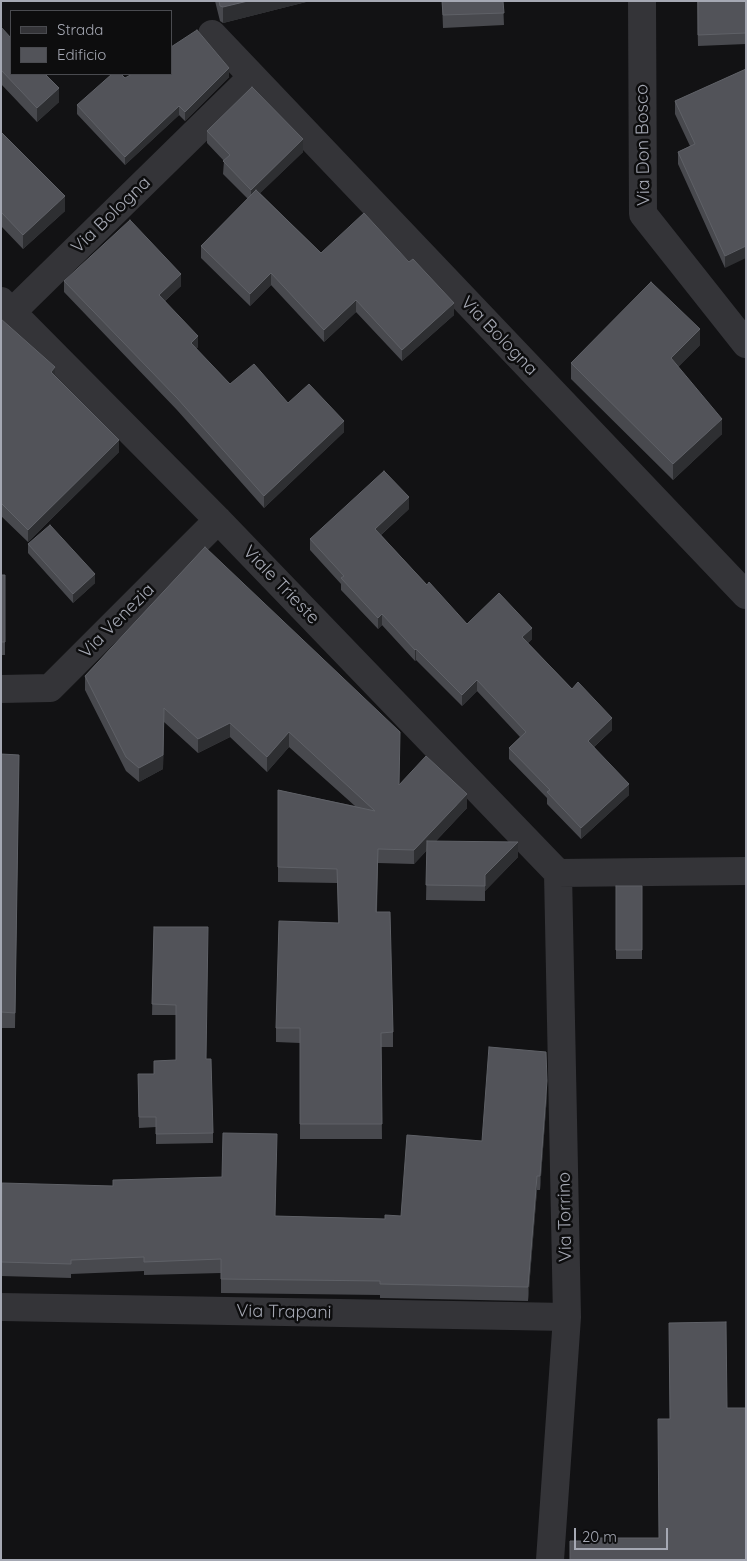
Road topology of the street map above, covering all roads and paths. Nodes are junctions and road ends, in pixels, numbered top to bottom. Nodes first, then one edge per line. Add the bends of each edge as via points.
1 (642, 1) edge
2 (212, 34) dead end
3 (252, 77) junction
4 (7, 306) edge
5 (746, 344) edge
6 (218, 520) junction
7 (746, 595) edge
8 (1, 689) edge
9 (746, 871) edge
10 (558, 873) junction
11 (1, 1307) edge
12 (567, 1317) junction
13 (550, 1560) edge

1 - 5 street, Via Don Bosco via 643,214
2 - 3 street, Via Bologna
3 - 4 street, Via Bologna
3 - 7 street, Via Bologna
4 - 6 street, Viale Trieste
6 - 8 street, Via Venezia via 50,688
6 - 10 street, Viale Trieste
9 - 10 street
10 - 12 street, Via Torrino
11 - 12 street, Via Trapani
12 - 13 street, Via Torrino

